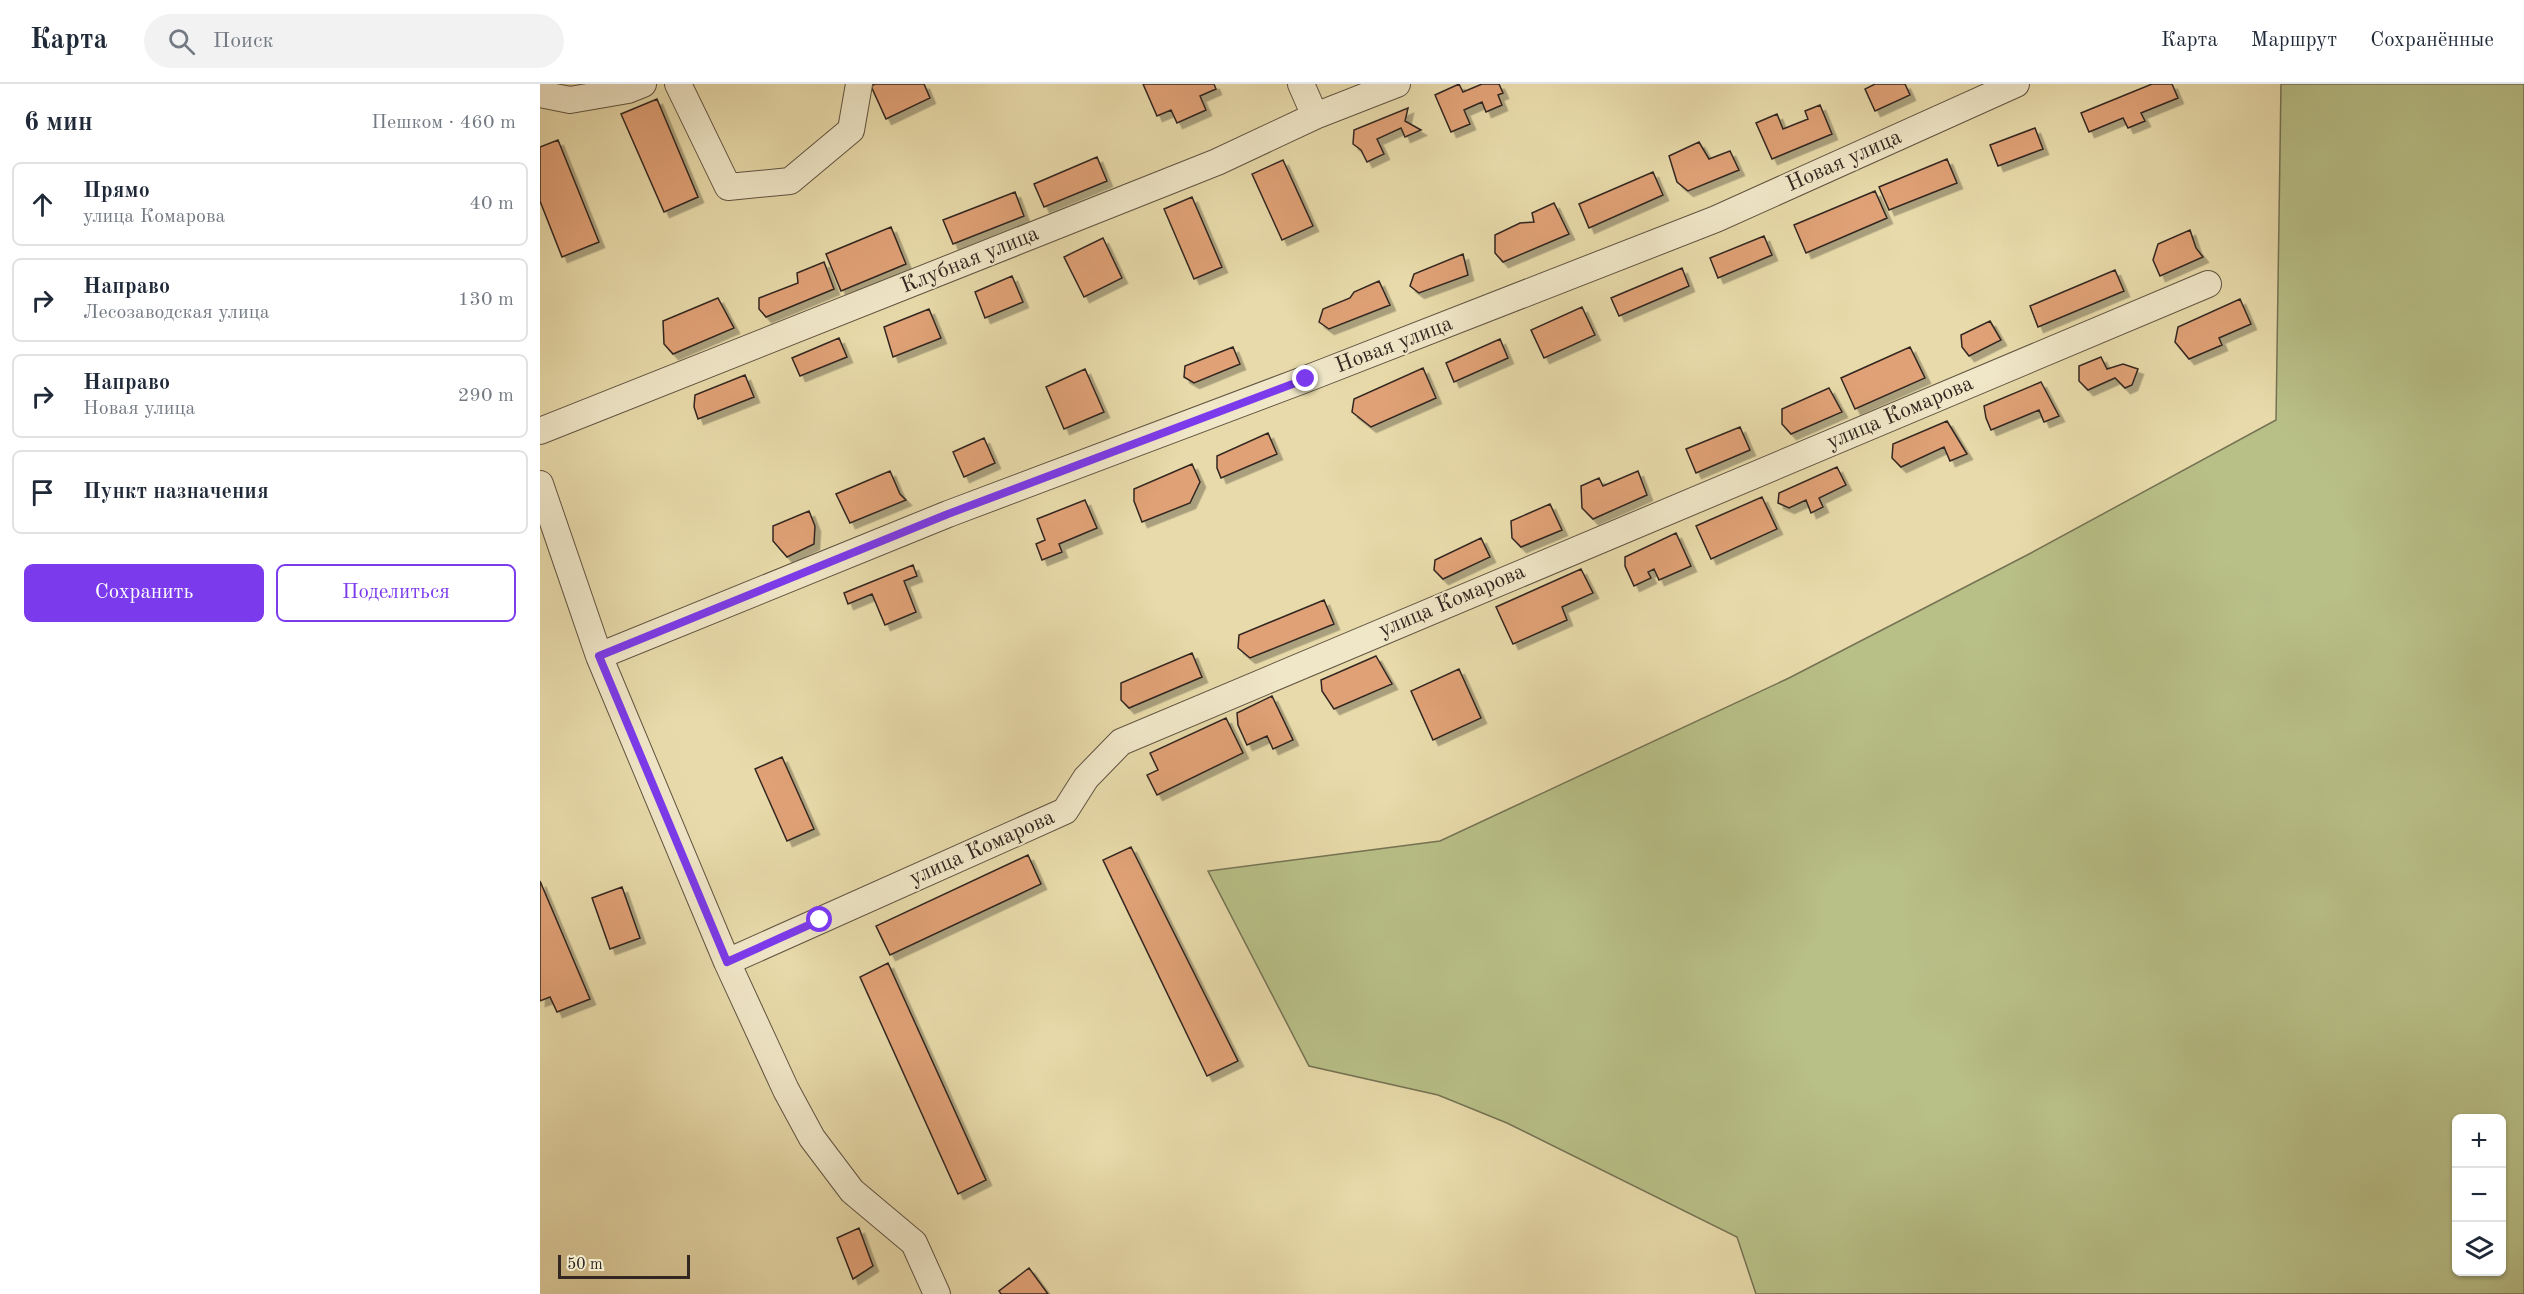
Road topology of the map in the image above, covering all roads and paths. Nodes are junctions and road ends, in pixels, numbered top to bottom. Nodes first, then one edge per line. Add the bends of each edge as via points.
1 (643, 84) edge
2 (678, 84) edge
3 (859, 84) edge
4 (1301, 84) edge
5 (1397, 84) edge
6 (2016, 84) edge
7 (540, 94) edge
8 (1315, 116) junction
9 (2208, 284) dead end
10 (540, 431) edge
11 (540, 484) edge
12 (599, 656) junction
13 (727, 962) junction
14 (937, 1294) edge

1 - 7 street via 570,100
2 - 3 street via 729,187 790,181 851,130
4 - 8 street
5 - 8 street, Клубная улица
6 - 12 street, Новая улица via 1716,219 948,514
8 - 10 street, Клубная улица via 1217,162
9 - 13 street, улица Комарова via 1121,742 1086,778 1065,811
11 - 12 street
12 - 13 street
13 - 14 street via 812,1138 852,1191 914,1243

